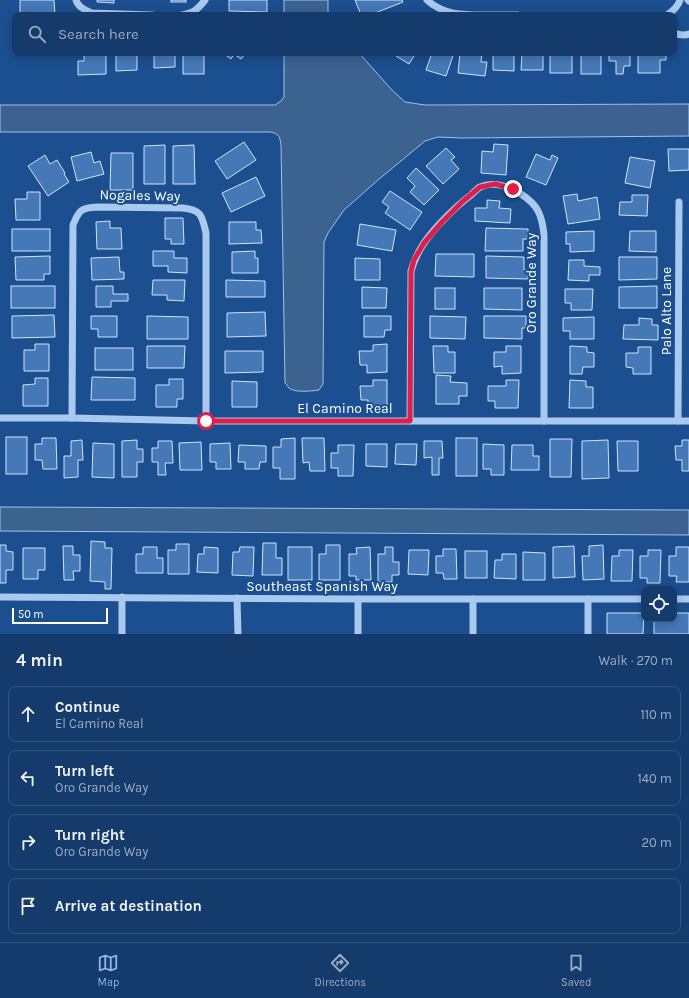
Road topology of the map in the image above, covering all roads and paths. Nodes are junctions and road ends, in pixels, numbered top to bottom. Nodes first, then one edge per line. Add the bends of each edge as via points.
1 (76, 0) edge
2 (205, 0) edge
3 (427, 0) edge
4 (680, 0) edge
5 (89, 12) edge
6 (193, 12) edge
7 (447, 12) edge
8 (672, 12) edge
9 (677, 34) edge
10 (689, 34) edge
11 (680, 202) dead end
12 (0, 418) edge
13 (72, 418) junction
14 (206, 421) junction
15 (410, 421) junction
16 (544, 421) junction
17 (678, 421) junction
18 (689, 421) edge
19 (0, 597) edge
20 (122, 598) junction
21 (237, 598) junction
22 (358, 599) junction
23 (473, 599) junction
24 (588, 599) junction
25 (641, 599) edge
26 (677, 599) edge
27 (689, 599) edge
28 (122, 634) edge
29 (238, 634) edge
30 (358, 634) edge
31 (473, 634) edge
32 (588, 634) edge

1 - 5 street via 84,10
2 - 6 street
3 - 7 street
4 - 8 street
9 - 10 street
11 - 17 street, Palo Alto Lane
12 - 13 street, El Camino Real
13 - 14 street, El Camino Real
13 - 14 street, Nogales Way via 73,225 76,216 85,208 97,207 183,208 199,213 204,221 206,234
14 - 15 street, El Camino Real
15 - 16 street, El Camino Real
15 - 16 street, Oro Grande Way via 411,271 414,260 424,243 462,202 480,187 495,184 513,189 531,200 543,221
16 - 17 street, El Camino Real
17 - 18 street, El Camino Real
19 - 20 street, Southeast Spanish Way
20 - 21 street, Southeast Spanish Way
20 - 28 street
21 - 22 street, Southeast Spanish Way
21 - 29 street
22 - 23 street, Southeast Spanish Way
22 - 30 street
23 - 24 street, Southeast Spanish Way
23 - 31 street
24 - 25 street, Southeast Spanish Way
24 - 32 street
26 - 27 street

